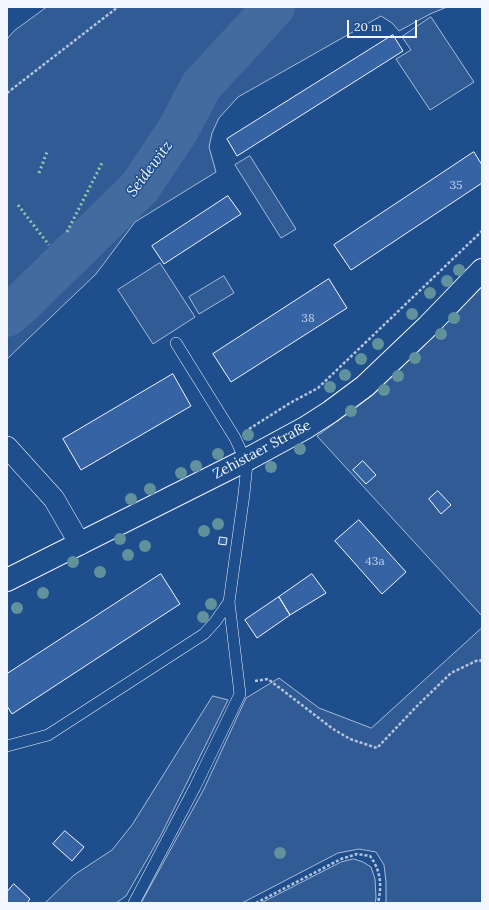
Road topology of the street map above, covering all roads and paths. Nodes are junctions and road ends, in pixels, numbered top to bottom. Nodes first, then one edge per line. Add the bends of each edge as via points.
1 (118, 7) edge
2 (7, 93) edge
3 (482, 231) edge
4 (482, 270) edge
5 (176, 343) dead end
6 (235, 438) junction
7 (7, 447) edge
8 (246, 460) junction
9 (80, 544) junction
10 (7, 580) edge
11 (229, 602) junction
12 (482, 661) edge
13 (240, 694) junction
14 (7, 746) edge
15 (134, 903) edge
16 (256, 903) edge
17 (378, 903) edge

1 - 2 path
3 - 6 path via 318,388
4 - 8 main road, Zehistaer Straße via 365,386 311,424
5 - 6 lane
6 - 8 lane
7 - 9 street via 54,499
8 - 9 main road, Zehistaer Straße
8 - 11 lane via 244,494
9 - 10 main road, Zehistaer Straße
11 - 13 lane
11 - 14 lane via 204,634 48,735
12 - 13 path via 478,660 451,673 377,748 350,739 333,729 268,679 255,681
13 - 15 lane
16 - 17 path via 341,859 356,854 370,856 376,865 381,882

